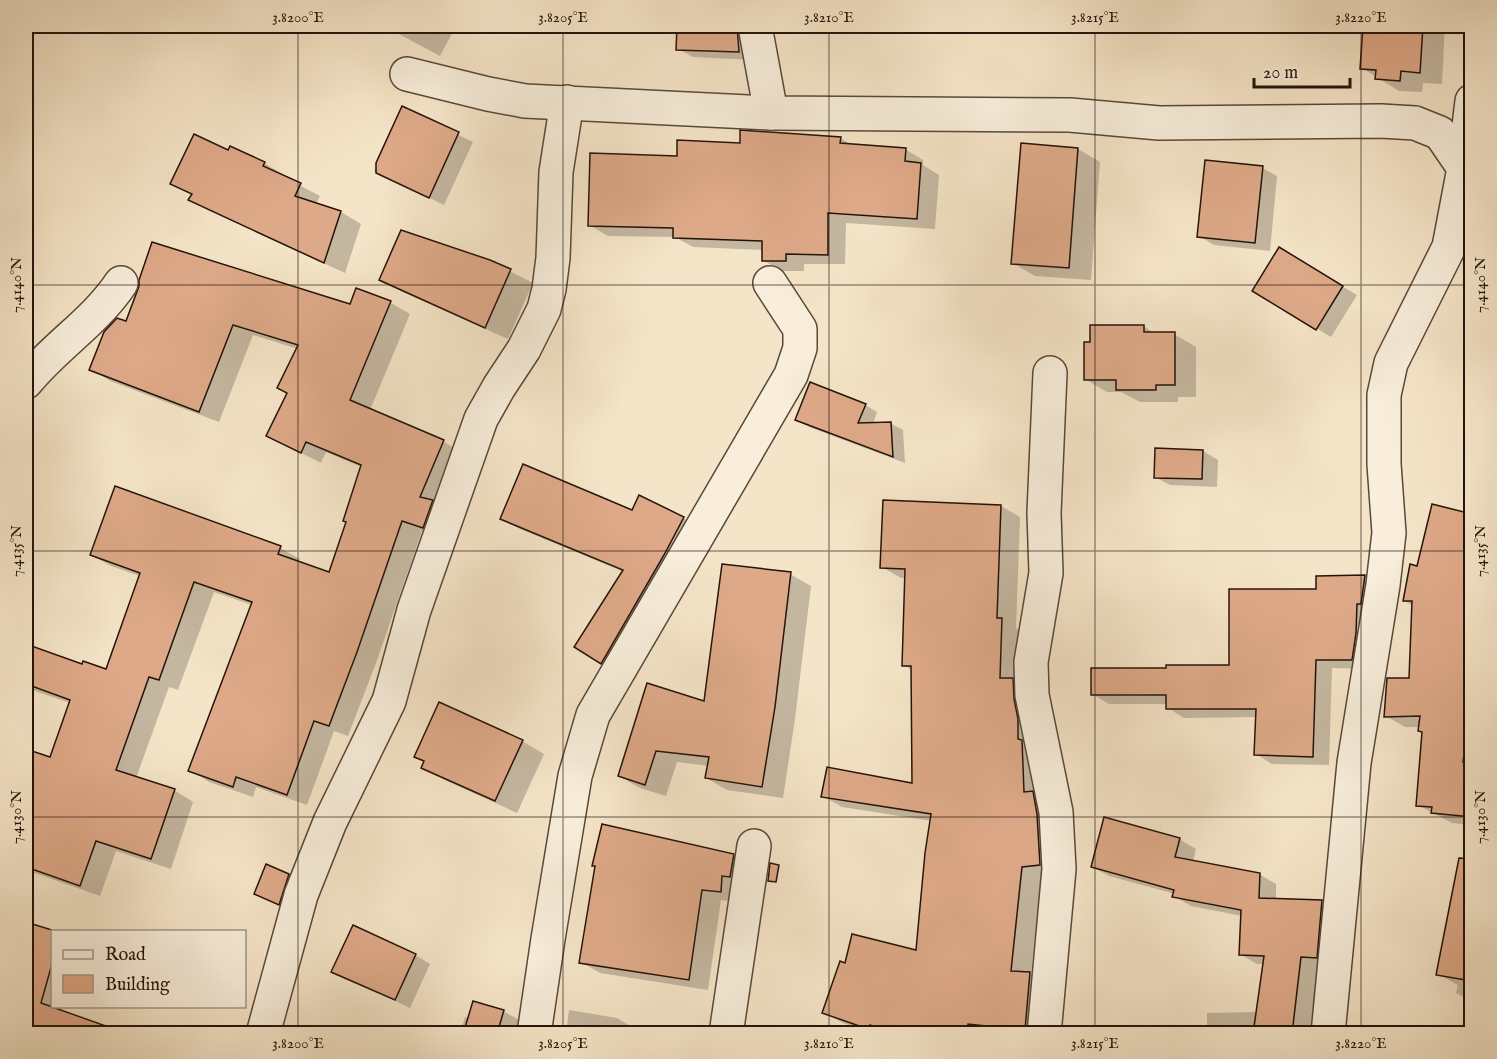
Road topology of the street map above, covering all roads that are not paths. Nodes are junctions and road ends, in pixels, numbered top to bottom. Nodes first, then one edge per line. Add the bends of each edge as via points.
1 (755, 26) edge
2 (407, 74) dead end
3 (1472, 101) edge
4 (567, 102) junction
5 (771, 112) junction
6 (1464, 168) junction
7 (1460, 250) edge
8 (121, 283) dead end
9 (770, 283) dead end
10 (1050, 373) dead end
11 (26, 382) edge
12 (754, 846) dead end
13 (263, 1034) edge
14 (534, 1034) edge
15 (726, 1034) edge
16 (1044, 1034) edge
17 (1328, 1034) edge

1 - 5 street
2 - 4 street via 506,98
3 - 6 street
4 - 5 street
4 - 13 street via 555,172 553,258 544,309 481,419 414,610 389,701 330,822 301,895
5 - 6 street via 1070,115 1159,123 1415,123 1440,133
6 - 7 street
7 - 17 street via 1391,363 1384,395 1389,533 1354,763
8 - 11 street via 109,302
9 - 14 street via 800,329 800,348 791,375 593,715 575,776
10 - 16 street via 1044,513 1047,573 1030,662 1032,695 1056,812 1059,869
12 - 15 street

